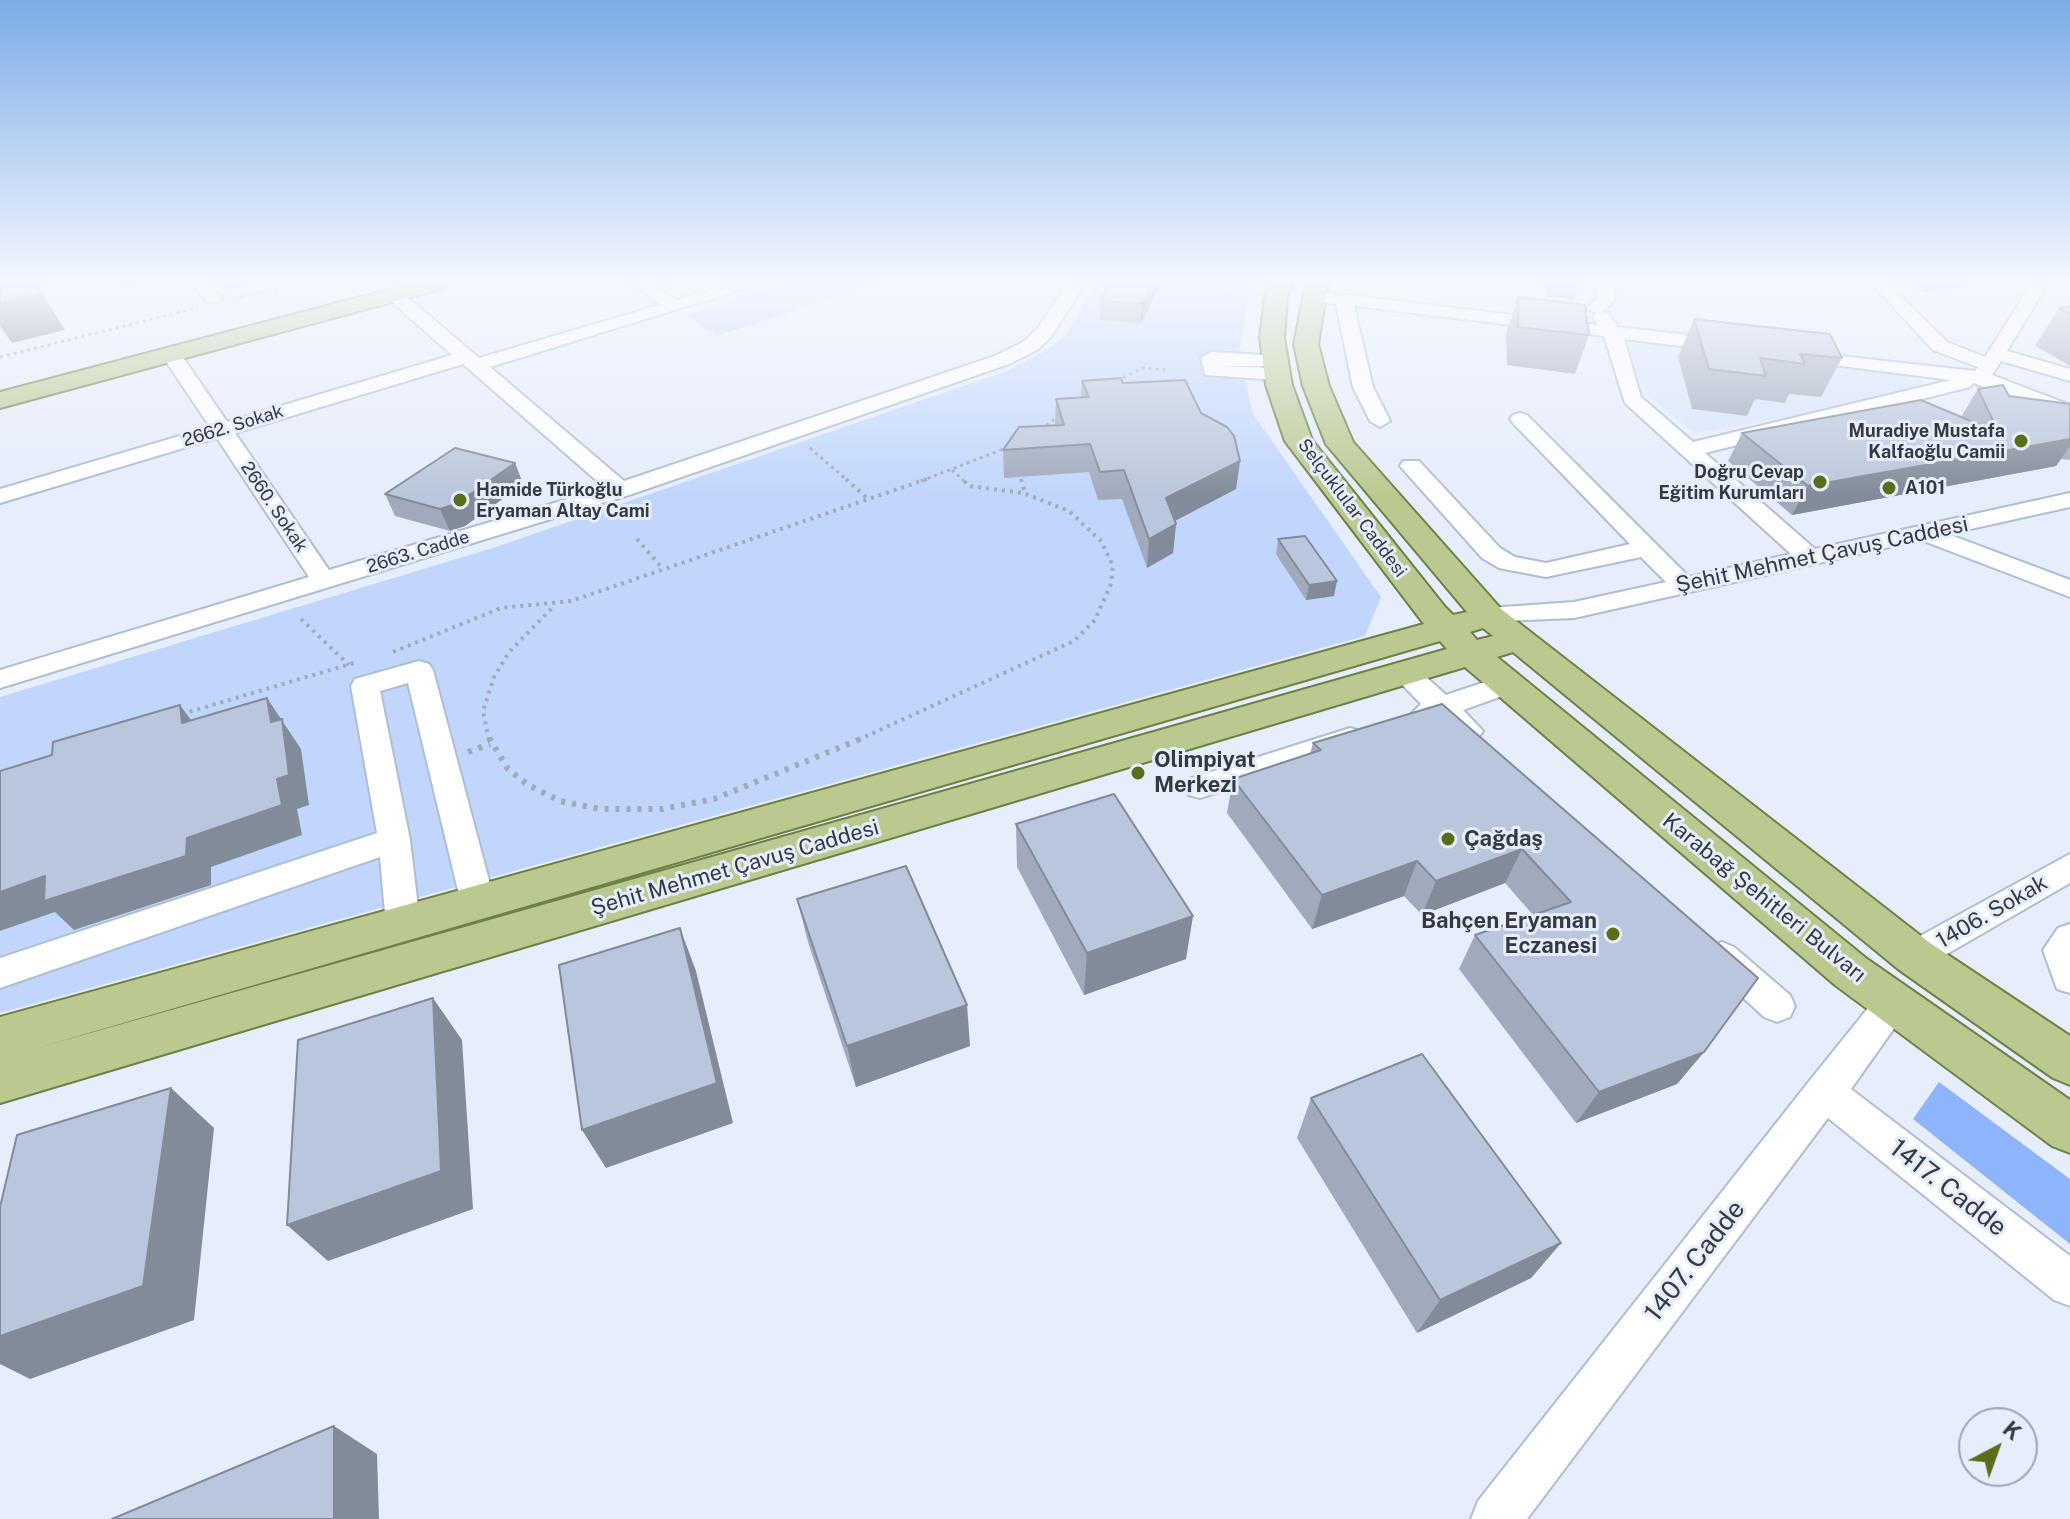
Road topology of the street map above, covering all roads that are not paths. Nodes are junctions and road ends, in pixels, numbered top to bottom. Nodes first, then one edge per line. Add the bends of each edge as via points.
1 (129, 354) edge
2 (171, 354) joint
3 (463, 354) edge
4 (497, 354) edge
5 (1014, 354) edge
6 (1275, 354) edge
7 (1308, 354) edge
8 (1358, 354) edge
9 (1619, 354) edge
10 (1795, 354) edge
11 (1959, 354) edge
12 (1996, 354) edge
13 (471, 361) junction
14 (1989, 366) junction
15 (2070, 375) edge
16 (0, 386) edge
17 (0, 400) edge
18 (2070, 412) edge
19 (1520, 419) dead end
20 (1380, 421) dead end
21 (222, 430) junction
22 (1689, 450) junction
23 (1411, 466) dead end
24 (621, 490) junction
25 (0, 496) edge
26 (2070, 500) edge
27 (1923, 533) junction
28 (1647, 548) junction
29 (1810, 558) junction
30 (324, 581) junction
31 (1684, 586) junction
32 (2070, 589) edge
33 (1574, 610) junction
34 (1503, 628) junction
35 (1458, 641) junction
36 (1405, 673) junction
37 (0, 679) edge
38 (1506, 684) junction
39 (1442, 707) junction
40 (1488, 749) edge
41 (1200, 787) dead end
42 (394, 840) junction
43 (2070, 867) edge
44 (478, 903) junction
45 (403, 924) junction
46 (1696, 934) edge
47 (2070, 938) edge
48 (1914, 956) junction
49 (0, 973) edge
50 (2070, 978) edge
51 (1894, 1003) junction
52 (1777, 1006) dead end
53 (0, 1038) edge
54 (2070, 1063) edge
55 (0, 1081) edge
56 (1825, 1092) junction
57 (2070, 1129) edge
58 (2070, 1284) edge
59 (1496, 1519) edge

1 - 16 main road
2 - 17 main road
2 - 21 street, 2660. Sokak
3 - 13 street
4 - 13 street, 2662. Sokak
5 - 24 street, 2663. Cadde
6 - 35 main road, Selçuklular Caddesi via 1299,441
7 - 34 main road, Selçuklular Caddesi via 1340,444
8 - 20 street via 1363,387
9 - 22 street via 1632,399
10 - 14 street
11 - 14 street
12 - 14 street
13 - 21 street, 2662. Sokak
13 - 24 street
14 - 15 street
14 - 18 street
14 - 22 street
19 - 28 street
21 - 25 street, 2662. Sokak
21 - 30 street, 2660. Sokak
22 - 29 street
23 - 28 street via 1491,553 1508,563 1546,570
24 - 30 street, 2663. Cadde
26 - 27 street, Şehit Mehmet Çavuş Caddesi
27 - 29 street, Şehit Mehmet Çavuş Caddesi
27 - 32 street
28 - 31 street
29 - 31 street, Şehit Mehmet Çavuş Caddesi
30 - 37 street, 2663. Cadde
31 - 33 street, Şehit Mehmet Çavuş Caddesi
33 - 34 street, Şehit Mehmet Çavuş Caddesi
33 - 34 street, Şehit Mehmet Çavuş Caddesi
34 - 35 main road
34 - 48 main road, Karabağ Şehitleri Bulvarı
35 - 36 main road, Şehit Mehmet Çavuş Caddesi
35 - 38 main road, Karabağ Şehitleri Bulvarı
35 - 44 main road, Şehit Mehmet Çavuş Caddesi
36 - 39 street
36 - 55 main road, Şehit Mehmet Çavuş Caddesi
38 - 39 street
38 - 51 main road, Karabağ Şehitleri Bulvarı
39 - 40 street
39 - 41 street
42 - 44 street via 365,686 419,670
42 - 45 street
42 - 49 street
43 - 48 street, 1406. Sokak
44 - 45 main road, Şehit Mehmet Çavuş Caddesi
45 - 53 main road, Şehit Mehmet Çavuş Caddesi
46 - 52 street
47 - 50 street via 2061,950
48 - 54 main road, Karabağ Şehitleri Bulvarı
51 - 56 street, 1407. Cadde
51 - 57 main road, Karabağ Şehitleri Bulvarı
56 - 58 street, 1417. Cadde
56 - 59 street, 1407. Cadde

